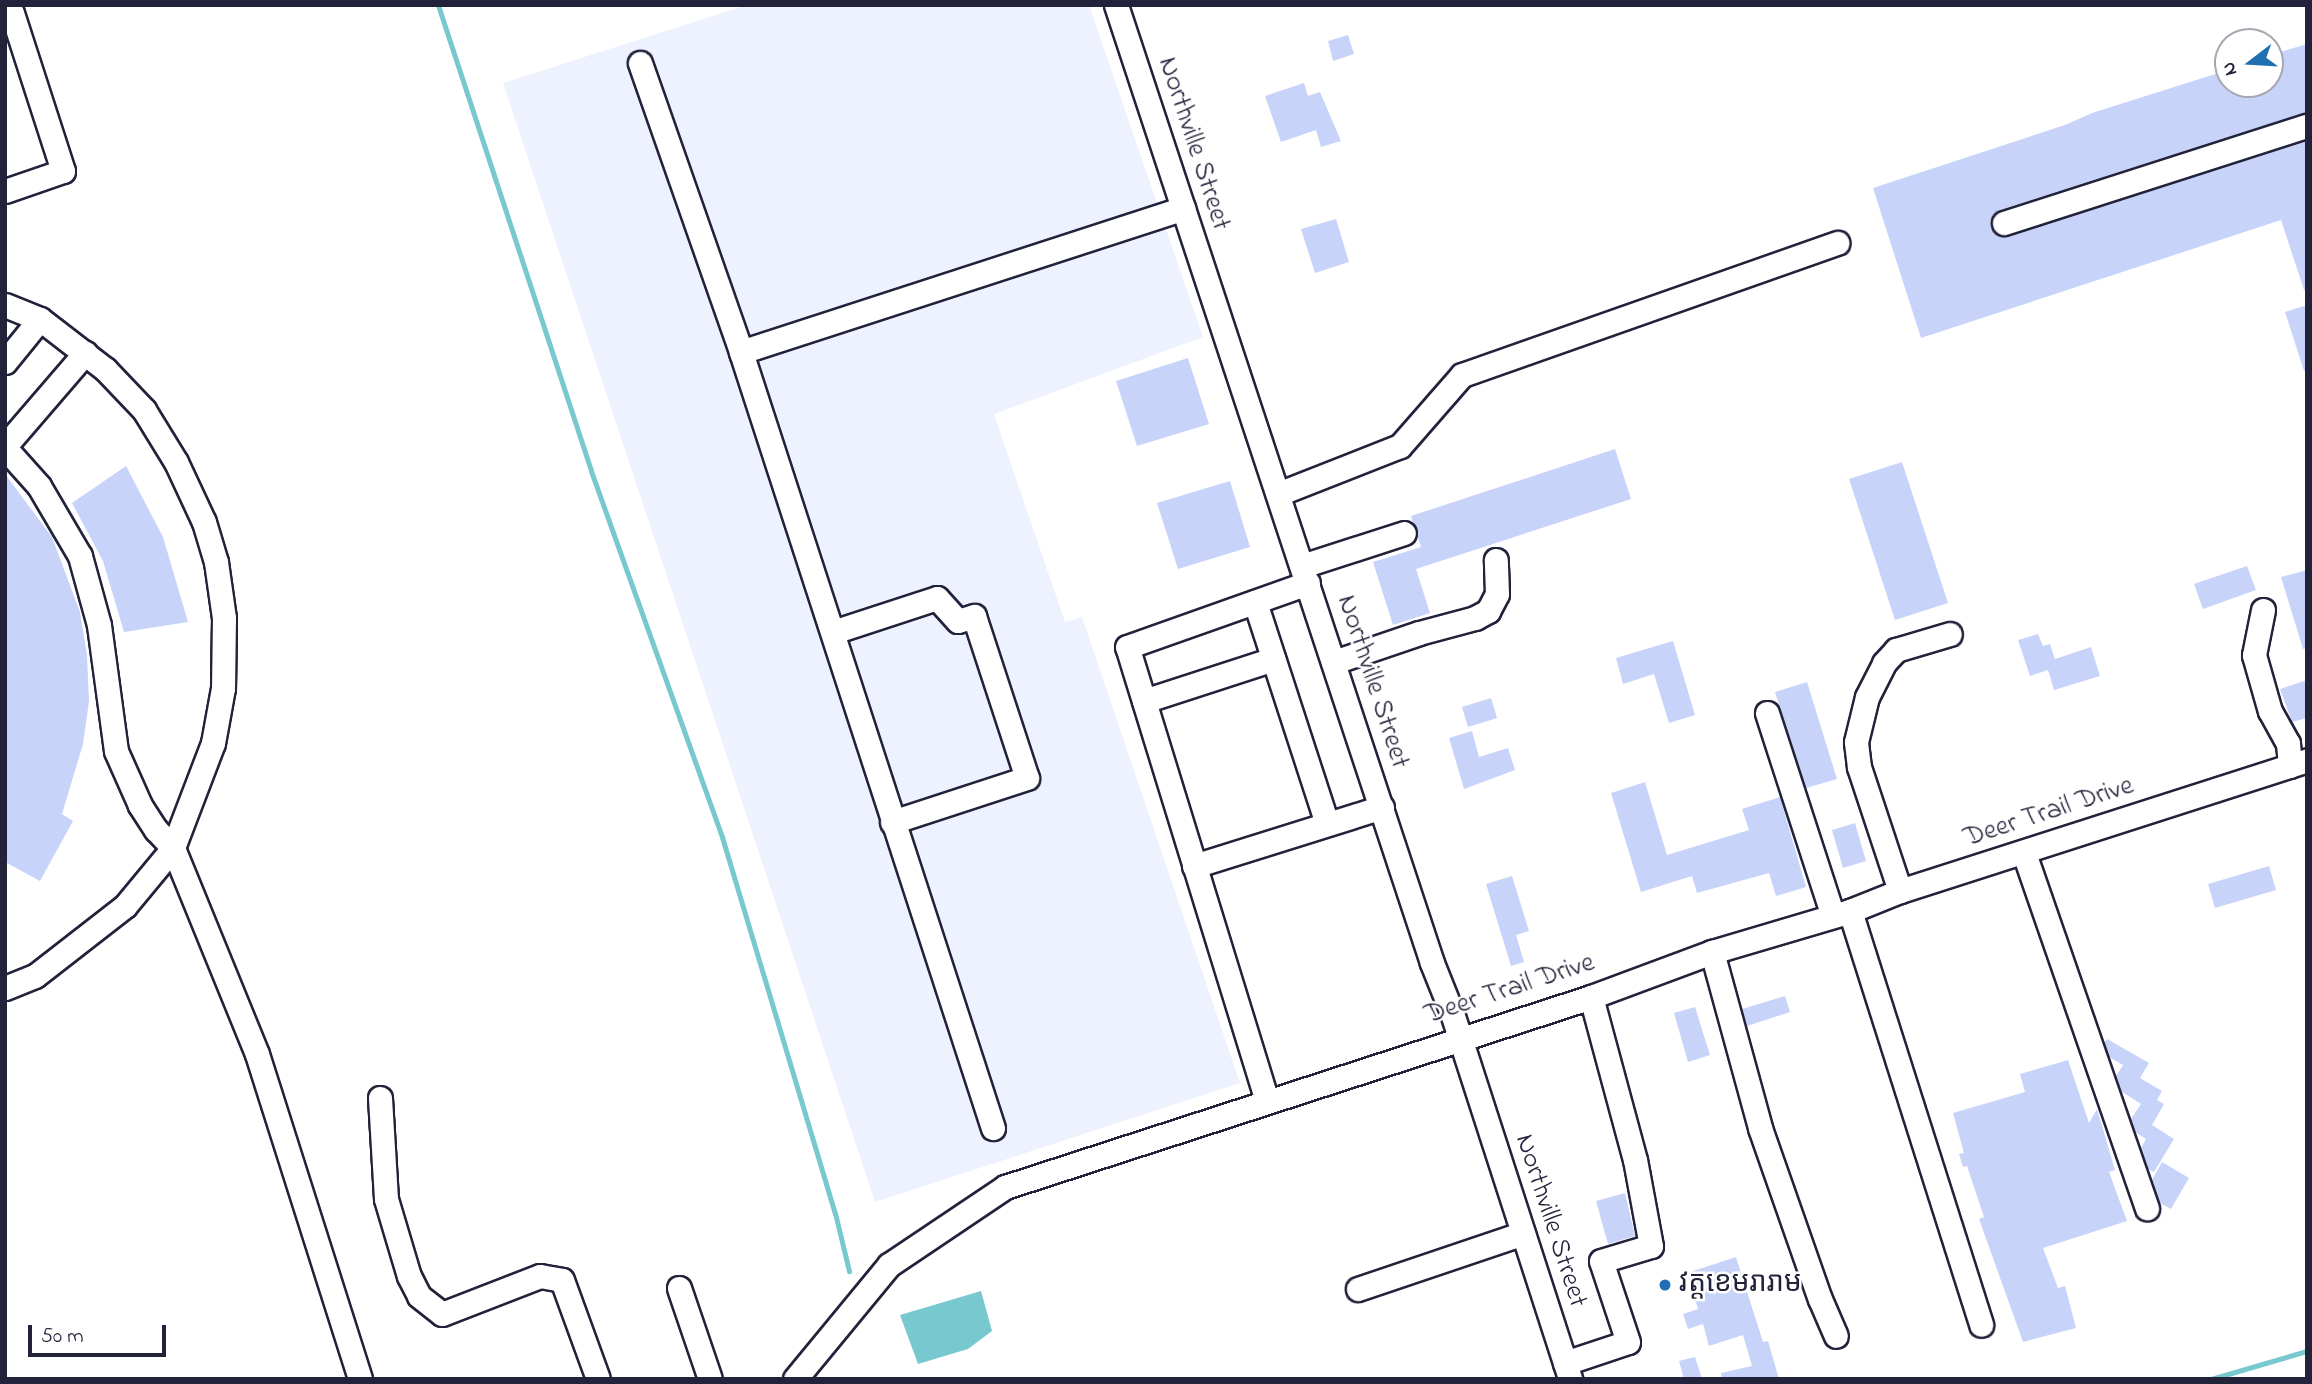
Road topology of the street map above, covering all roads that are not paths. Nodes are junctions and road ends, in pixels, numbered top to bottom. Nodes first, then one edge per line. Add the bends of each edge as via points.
1 (1116, 5) edge
2 (5, 15) edge
3 (640, 63) dead end
4 (2307, 126) edge
5 (5, 191) edge
6 (1183, 208) junction
7 (2004, 223) dead end
8 (1837, 243) dead end
9 (5, 305) edge
10 (40, 319) junction
11 (741, 352) junction
12 (85, 353) junction
13 (5, 362) edge
14 (5, 447) edge
15 (1278, 494) junction
16 (1404, 533) dead end
17 (1496, 560) dead end
18 (1305, 575) junction
19 (1255, 602) junction
20 (2263, 610) dead end
21 (833, 632) junction
22 (1950, 634) dead end
23 (1273, 659) junction
24 (1334, 662) junction
25 (1144, 701) junction
26 (1767, 713) dead end
27 (2299, 763) edge
28 (1382, 807) junction
29 (892, 822) junction
30 (1327, 824) junction
31 (173, 848) junction
32 (2024, 853) junction
33 (1194, 866) junction
34 (1900, 891) junction
35 (1842, 913) junction
36 (1712, 952) junction
37 (5, 988) edge
38 (1591, 997) junction
39 (1459, 1037) junction
40 (380, 1098) dead end
41 (1267, 1101) junction
42 (993, 1128) dead end
43 (2147, 1208) dead end
44 (1523, 1233) junction
45 (679, 1289) dead end
46 (1358, 1289) dead end
47 (1982, 1325) dead end
48 (1836, 1335) dead end
49 (1568, 1371) edge
50 (360, 1379) edge
51 (597, 1379) edge
52 (710, 1379) edge
53 (795, 1379) edge

1 - 6 street, Northville Street
2 - 5 street via 12,13 63,171
3 - 11 street
4 - 7 street
6 - 11 street
6 - 15 street, Northville Street
8 - 15 street via 1462,375 1400,446
9 - 10 street
10 - 12 street
10 - 13 street
11 - 21 street
12 - 14 street
12 - 31 street via 144,410 176,462 204,522 216,562 224,618 223,688 213,743
14 - 31 street via 39,486 80,556 99,625 116,751 140,805
15 - 18 street, Northville Street
16 - 18 street
17 - 24 street via 1497,594 1488,611
18 - 19 street
18 - 24 street, Northville Street
19 - 23 street
19 - 25 street via 1127,647
20 - 27 street via 2254,655 2270,711
21 - 29 street
21 - 29 street via 937,598 958,621 974,616 1027,778
22 - 34 street via 1896,650 1884,663 1867,697 1856,742 1859,767
23 - 25 street
23 - 30 street
24 - 28 street, Northville Street
25 - 33 street
26 - 35 street
27 - 32 street, Deer Trail Drive
28 - 30 street
28 - 39 street, Northville Street
29 - 42 street
30 - 33 street
31 - 37 street via 125,906 35,976
31 - 50 street via 257,1054
32 - 34 street, Deer Trail Drive
32 - 43 street
33 - 41 street
34 - 35 street, Deer Trail Drive
35 - 36 street, Deer Trail Drive
35 - 47 street
36 - 38 street, Deer Trail Drive
36 - 48 street via 1760,1128
38 - 39 street, Deer Trail Drive
38 - 49 street via 1635,1160 1651,1246 1601,1261 1628,1342
39 - 41 street, Deer Trail Drive
39 - 44 street, Northville Street
40 - 51 street via 386,1199 419,1296 442,1314 540,1276 562,1280
41 - 53 street, Deer Trail Drive via 1005,1187 889,1265
44 - 46 street
44 - 49 street, Northville Street
45 - 52 street

